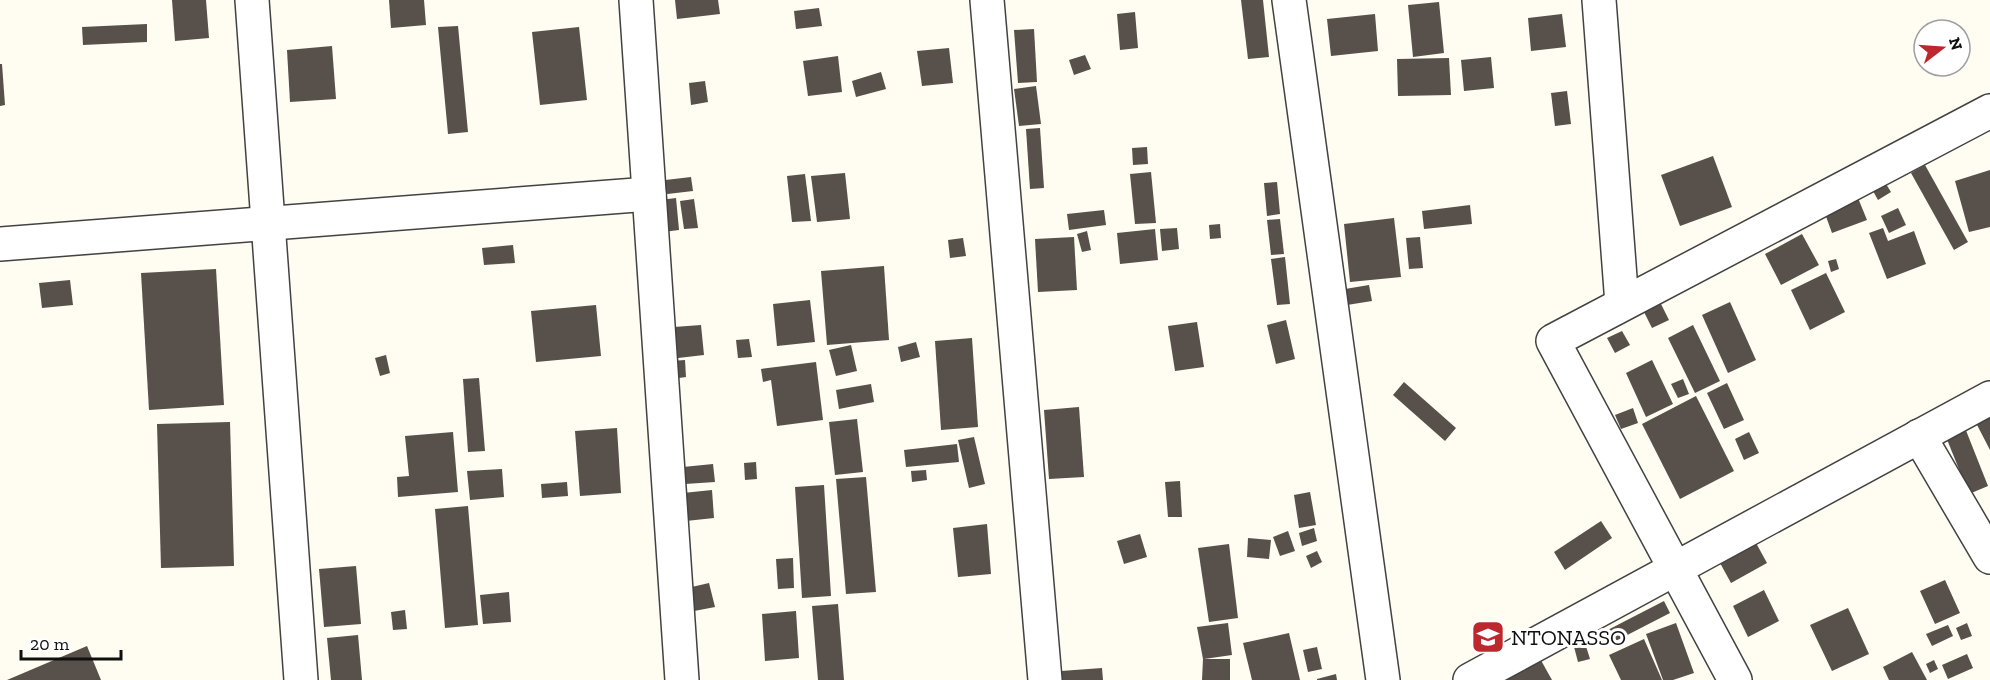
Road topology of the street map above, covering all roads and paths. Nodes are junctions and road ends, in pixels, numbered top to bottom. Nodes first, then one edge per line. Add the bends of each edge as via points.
1 (252, 0) edge
2 (636, 0) edge
3 (987, 0) edge
4 (1289, 0) edge
5 (1599, 0) edge
6 (1990, 111) edge
7 (649, 194) junction
8 (267, 224) junction
9 (0, 244) edge
10 (1622, 304) junction
11 (1990, 398) edge
12 (1920, 436) junction
13 (1990, 557) edge
14 (1675, 569) junction
15 (301, 680) edge
16 (682, 680) edge
17 (1045, 680) edge
18 (1383, 680) edge
19 (1470, 680) edge
20 (1734, 680) edge

1 - 8 street
2 - 7 street
3 - 17 street
4 - 18 street
5 - 10 street
6 - 10 street
7 - 8 street
7 - 16 street
8 - 9 street
8 - 15 street
10 - 14 street via 1553,341
11 - 12 street
12 - 13 street
12 - 14 street
14 - 19 street
14 - 20 street

